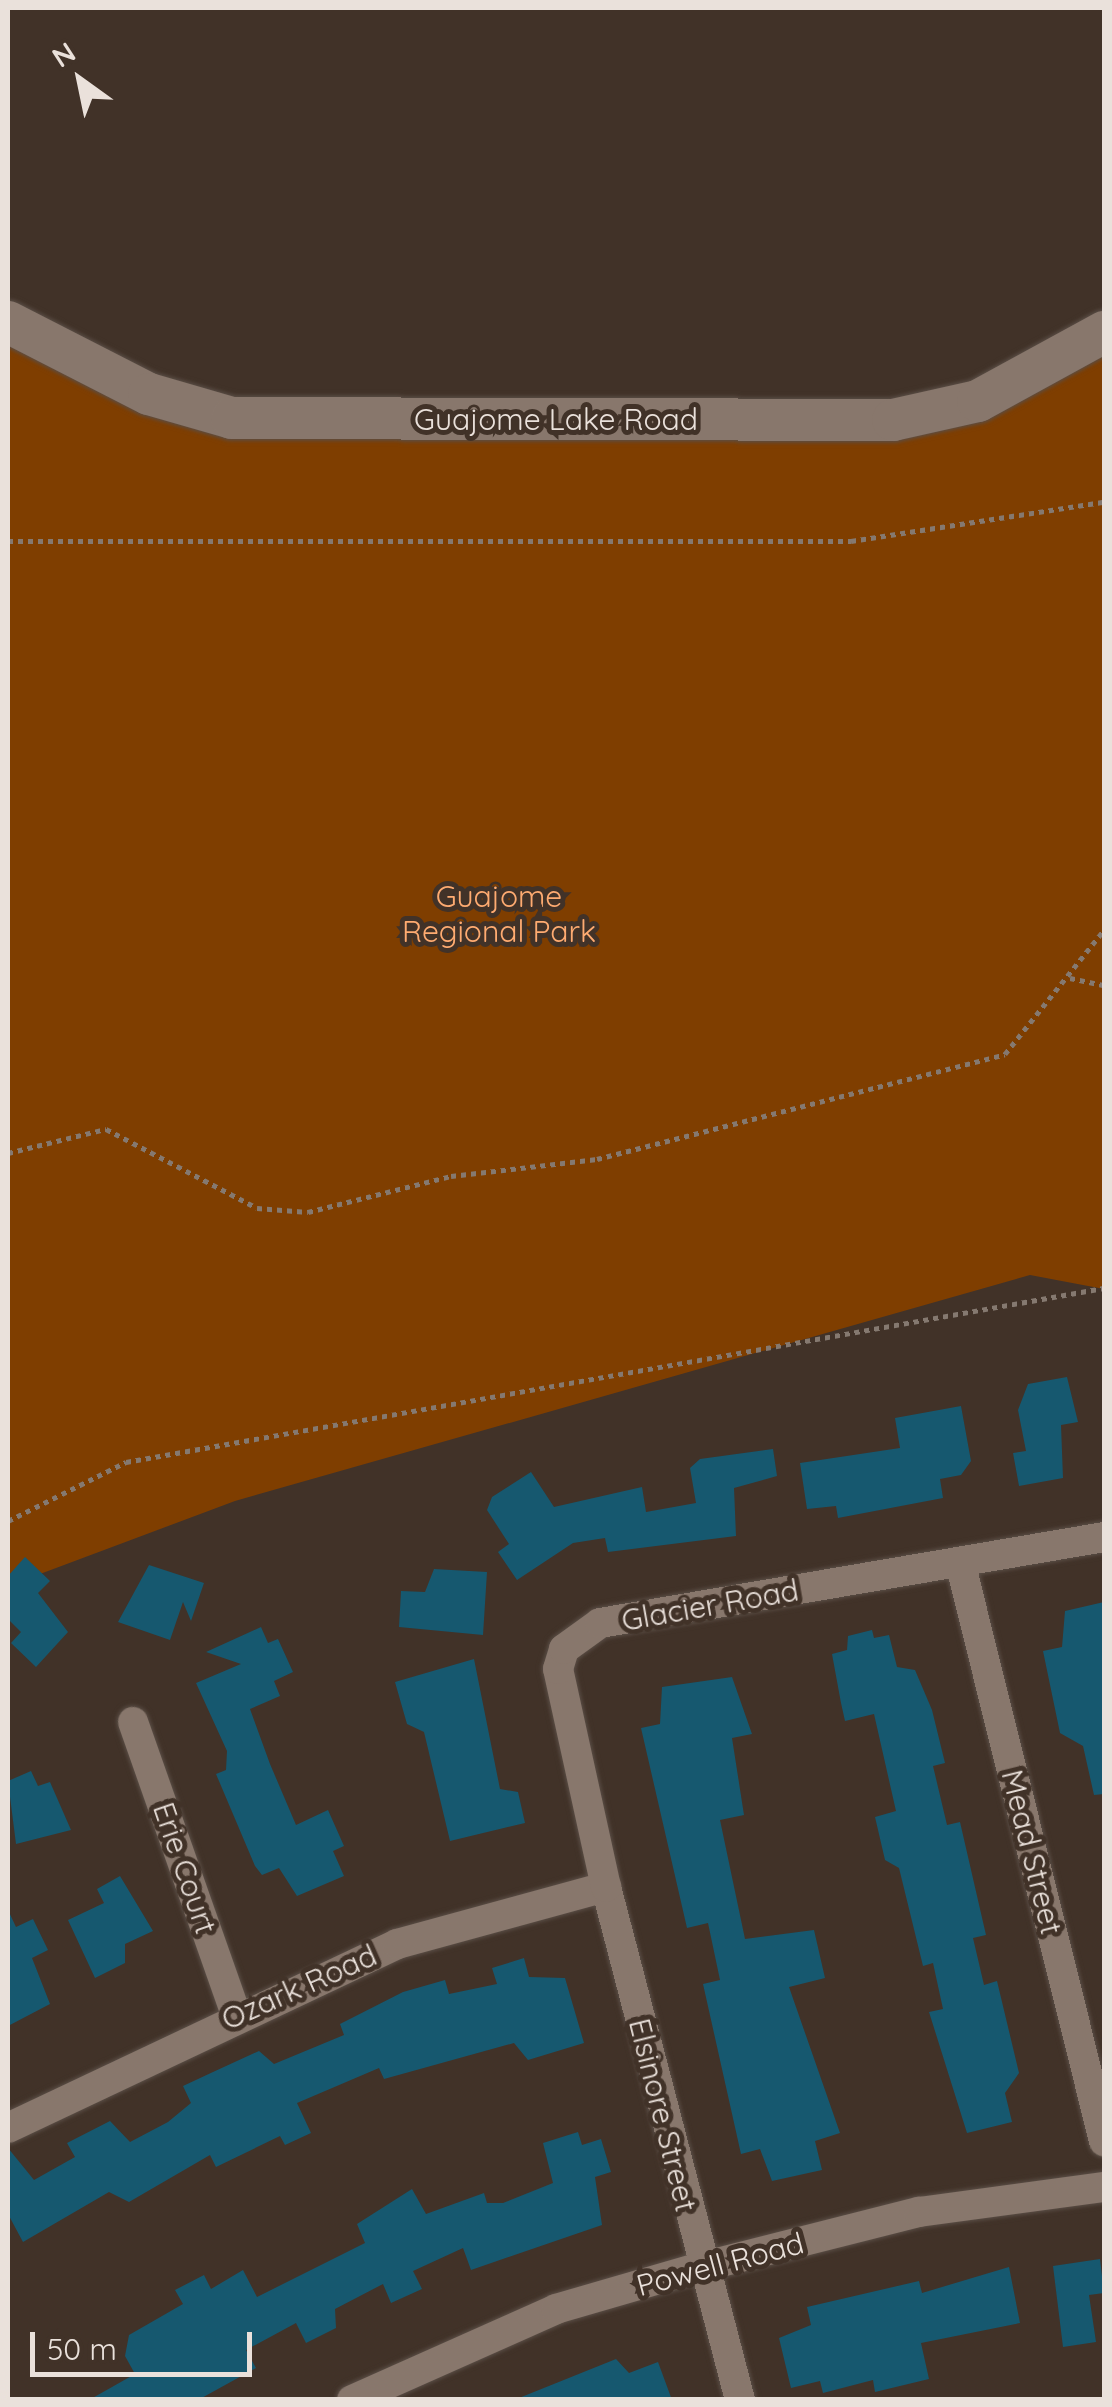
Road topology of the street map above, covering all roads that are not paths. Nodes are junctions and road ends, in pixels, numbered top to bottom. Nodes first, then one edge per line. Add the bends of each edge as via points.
1 (8, 322) edge
2 (1104, 332) edge
3 (1104, 1538) edge
4 (960, 1562) junction
5 (134, 1722) dead end
6 (606, 1887) junction
7 (236, 2014) junction
8 (8, 2128) edge
9 (1104, 2141) edge
10 (1104, 2187) edge
11 (701, 2266) junction
12 (352, 2400) edge
13 (740, 2400) edge

1 - 2 street, Guajome Lake Road via 148,394 232,418 893,420 978,400
3 - 4 street, Glacier Road
4 - 6 street, Glacier Road via 600,1624 572,1638 558,1669
4 - 9 street, Mead Street
5 - 7 street, Erie Court
6 - 7 street, Ozark Road via 398,1944
6 - 11 street, Elsinore Street
7 - 8 street, Ozark Road
10 - 11 street, Powell Road via 919,2212
11 - 12 street, Powell Road via 556,2310
11 - 13 street, Elsinore Street

